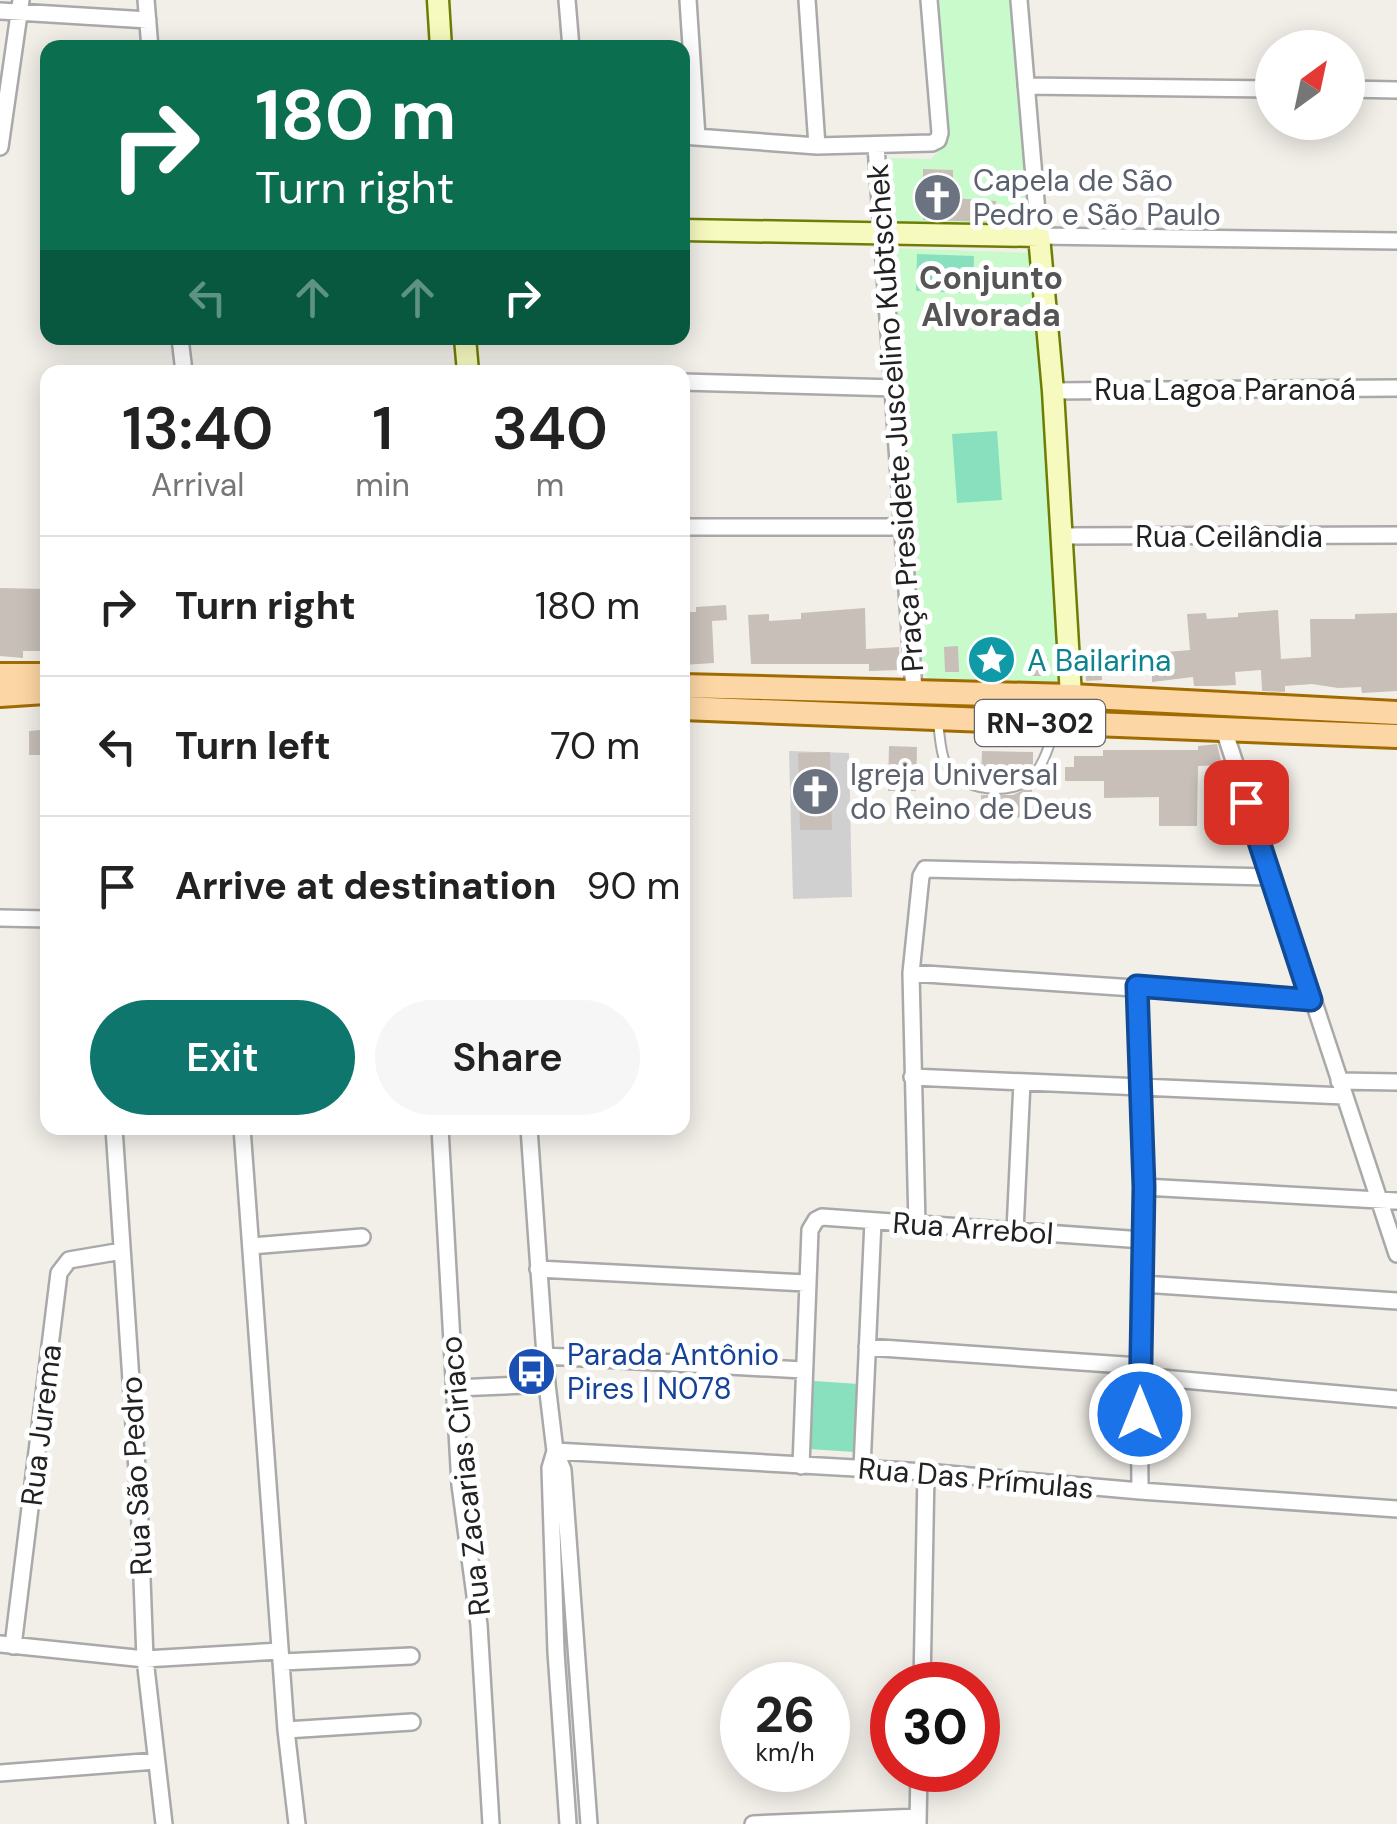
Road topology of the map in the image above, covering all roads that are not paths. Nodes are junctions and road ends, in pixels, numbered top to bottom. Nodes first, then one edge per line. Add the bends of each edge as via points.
1 (146, 0) edge
2 (438, 0) edge
3 (567, 0) edge
4 (688, 0) edge
5 (806, 0) edge
6 (928, 0) edge
7 (1019, 0) edge
8 (21, 6) edge
9 (0, 11) edge
10 (148, 20) junction
11 (149, 40) edge
12 (440, 40) edge
13 (570, 40) edge
14 (689, 40) edge
15 (1026, 86) junction
16 (1255, 89) edge
17 (1365, 89) edge
18 (1397, 90) edge
19 (690, 136) edge
20 (817, 146) junction
21 (876, 146) junction
22 (0, 147) edge
23 (690, 230) edge
24 (882, 233) junction
25 (1039, 236) junction
26 (1397, 240) edge
27 (690, 382) edge
28 (895, 388) junction
29 (1397, 388) edge
30 (1053, 390) junction
31 (690, 527) edge
32 (903, 527) junction
33 (1397, 535) edge
34 (1061, 536) junction
35 (0, 675) edge
36 (40, 675) edge
37 (690, 686) edge
38 (914, 691) junction
39 (40, 692) edge
40 (0, 695) edge
41 (1071, 696) junction
42 (40, 702) edge
43 (0, 704) edge
44 (690, 708) edge
45 (1397, 713) edge
46 (856, 716) junction
47 (937, 719) junction
48 (972, 720) junction
49 (1056, 724) junction
50 (1223, 727) junction
51 (1397, 736) edge
52 (1270, 877) junction
53 (0, 918) edge
54 (40, 919) edge
55 (910, 973) junction
56 (1137, 986) junction
57 (1311, 1000) junction
58 (912, 1077) junction
59 (1022, 1082) junction
60 (1397, 1082) edge
61 (1142, 1087) junction
62 (1341, 1089) junction
63 (114, 1135) edge
64 (243, 1135) edge
65 (440, 1135) edge
66 (529, 1135) edge
67 (1144, 1187) junction
68 (1377, 1200) junction
69 (1397, 1201) edge
70 (873, 1221) junction
71 (917, 1224) junction
72 (1014, 1231) junction
73 (362, 1237) dead end
74 (1143, 1240) junction
75 (251, 1246) junction
76 (122, 1251) junction
77 (1397, 1254) edge
78 (538, 1269) junction
79 (806, 1283) junction
80 (1143, 1284) junction
81 (1397, 1300) edge
82 (867, 1347) junction
83 (546, 1356) junction
84 (804, 1370) junction
85 (1139, 1371) junction
86 (547, 1384) junction
87 (456, 1388) junction
88 (1397, 1399) edge
89 (555, 1451) junction
90 (801, 1466) junction
91 (862, 1468) junction
92 (926, 1472) junction
93 (1140, 1492) junction
94 (1397, 1509) edge
95 (7, 1645) edge
96 (578, 1651) junction
97 (556, 1652) junction
98 (411, 1656) dead end
99 (281, 1657) junction
100 (145, 1659) junction
101 (922, 1662) edge
102 (412, 1722) dead end
103 (286, 1730) junction
104 (156, 1761) junction
105 (0, 1773) edge
106 (919, 1792) edge
107 (918, 1821) edge
108 (164, 1824) edge
109 (298, 1824) edge
110 (491, 1824) edge
111 (568, 1824) edge
112 (589, 1824) edge
113 (753, 1824) edge

1 - 10 street
2 - 12 main road
3 - 13 street
4 - 14 street
5 - 20 street
6 - 21 street via 938,140
7 - 15 street
8 - 9 street
8 - 10 street
8 - 22 street
10 - 11 street
15 - 16 street
15 - 25 street
17 - 18 street
19 - 20 street
20 - 21 street
21 - 24 street, Praça Presidete Juscelino Kubtschek
23 - 24 main road
24 - 25 main road
24 - 28 street, Praça Presidete Juscelino Kubtschek
25 - 26 street
25 - 30 main road
27 - 28 street
28 - 32 street, Praça Presidete Juscelino Kubtschek
29 - 30 street, Rua Lagoa Paranoá
30 - 34 main road
31 - 32 street
32 - 38 street, Praça Presidete Juscelino Kubtschek
33 - 34 street, Rua Ceilândia
34 - 41 main road
35 - 36 main road
37 - 38 main road, RN-302
38 - 41 main road, RN-302
38 - 46 main road via 860,699
39 - 40 main road
41 - 45 main road, RN-302
41 - 48 main road via 1062,711
42 - 43 main road
44 - 46 main road, RN-302
46 - 47 main road, RN-302
47 - 48 main road, RN-302
47 - 49 lane via 944,760 978,787 1010,788 1034,776
48 - 49 main road, RN-302
49 - 50 main road, RN-302
50 - 51 main road, RN-302
50 - 52 street
52 - 55 street via 929,867 922,876
52 - 57 street
53 - 54 street
55 - 56 street
55 - 58 street
56 - 57 street
56 - 61 street
57 - 62 street
58 - 59 street
58 - 71 street
59 - 61 street
59 - 72 street
60 - 62 street
61 - 62 street
61 - 67 street
62 - 68 street
63 - 76 street, Rua São Pedro
64 - 75 street
65 - 87 street, Rua Zacarias Ciriaco
66 - 78 street
67 - 68 street
67 - 74 street
68 - 69 street
68 - 77 street
70 - 71 street, Rua Arrebol
70 - 79 street, Rua Arrebol via 816,1220
70 - 82 street
71 - 72 street, Rua Arrebol
72 - 74 street, Rua Arrebol
73 - 75 street
74 - 80 street
75 - 99 street
76 - 95 street, Rua Jurema via 70,1260 59,1273
76 - 100 street, Rua São Pedro
78 - 79 street
78 - 83 street
79 - 84 street
80 - 81 street
80 - 85 street
82 - 85 street
82 - 91 street
83 - 84 street
83 - 86 street
84 - 90 street
85 - 88 street
85 - 93 street
86 - 87 street
86 - 89 street
87 - 110 street, Rua Zacarias Ciriaco
89 - 90 street, Rua Das Prímulas
89 - 96 street via 563,1470
89 - 97 street via 550,1468
90 - 91 street, Rua Das Prímulas
91 - 92 street, Rua Das Prímulas
92 - 93 street, Rua Das Prímulas
92 - 101 street
93 - 94 street, Rua Das Prímulas
95 - 100 street
96 - 97 street
96 - 112 street
97 - 111 street
98 - 99 street
99 - 100 street
99 - 103 street
100 - 104 street, Rua São Pedro
102 - 103 street
103 - 109 street
104 - 105 street
104 - 108 street, Rua São Pedro
106 - 107 street
107 - 113 street

